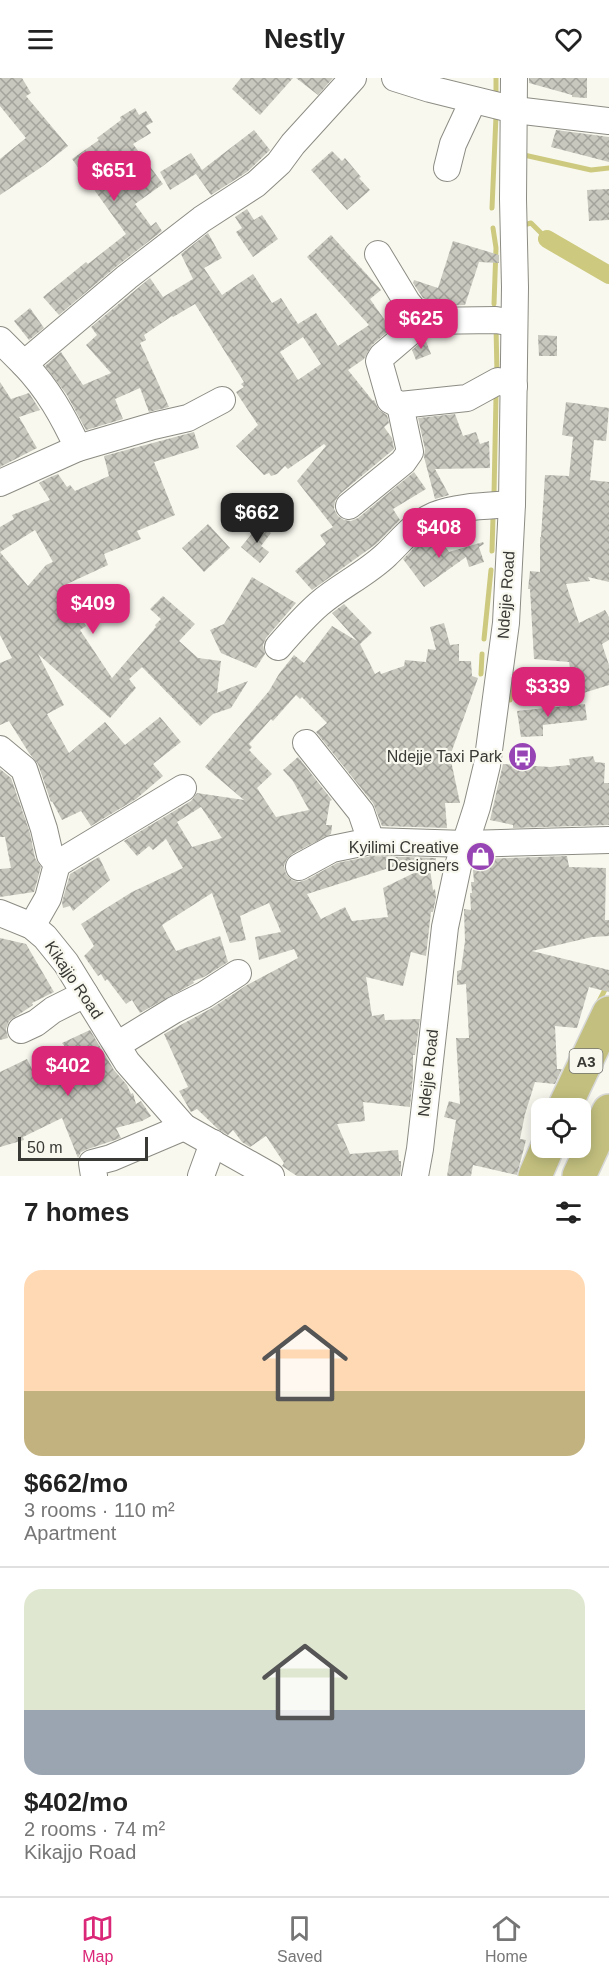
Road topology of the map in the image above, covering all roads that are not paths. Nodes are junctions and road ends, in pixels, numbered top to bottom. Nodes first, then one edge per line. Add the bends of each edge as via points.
1 (353, 78) edge
2 (395, 78) edge
3 (514, 78) edge
4 (473, 100) junction
5 (515, 110) junction
6 (609, 121) edge
7 (447, 168) dead end
8 (378, 254) dead end
9 (423, 321) junction
10 (514, 323) junction
11 (0, 340) edge
12 (24, 364) junction
13 (514, 386) junction
14 (222, 400) dead end
15 (400, 405) junction
16 (78, 448) junction
17 (0, 483) edge
18 (512, 504) junction
19 (349, 506) dead end
20 (278, 647) dead end
21 (306, 743) dead end
22 (0, 749) edge
23 (183, 788) dead end
24 (609, 840) edge
25 (371, 841) junction
26 (466, 844) junction
27 (57, 864) junction
28 (299, 867) dead end
29 (0, 913) edge
30 (32, 926) junction
31 (238, 973) dead end
32 (85, 994) junction
33 (609, 1013) edge
34 (21, 1030) dead end
35 (117, 1045) junction
36 (569, 1098) edge
37 (609, 1110) edge
38 (184, 1127) junction
39 (213, 1143) junction
40 (596, 1156) edge
41 (543, 1158) edge
42 (94, 1176) edge
43 (201, 1176) edge
44 (271, 1176) edge
45 (415, 1176) edge
46 (535, 1176) edge

1 - 12 street via 279,163 255,184 202,219
2 - 4 street
3 - 5 street, Ndejje Road
4 - 5 street
4 - 7 street
5 - 6 street
5 - 10 street, Ndejje Road
8 - 9 street
9 - 10 street
9 - 15 street via 379,361 390,400
10 - 13 street, Ndejje Road
11 - 12 street
12 - 16 street via 51,396
13 - 15 street via 498,381 467,398
13 - 18 street, Ndejje Road
14 - 16 street via 188,418
15 - 19 street via 410,452
16 - 17 street
18 - 20 street via 458,509 422,521 385,556 320,603
18 - 26 street, Ndejje Road via 506,623 488,753
21 - 25 street via 361,812
22 - 27 street via 24,769 50,855
23 - 27 street
24 - 26 street
25 - 26 street
25 - 28 street via 332,849
26 - 45 street, Ndejje Road via 445,927
27 - 30 street via 48,898
29 - 30 street, Kikajjo Road
30 - 32 street, Kikajjo Road via 66,963
31 - 35 street
32 - 34 street
32 - 35 street, Kikajjo Road
33 - 36 main road, A3
35 - 38 street, Kikajjo Road
37 - 40 main road
38 - 39 street, Kikajjo Road
38 - 42 street via 92,1163
39 - 43 street
39 - 44 street, Kikajjo Road
41 - 46 main road

